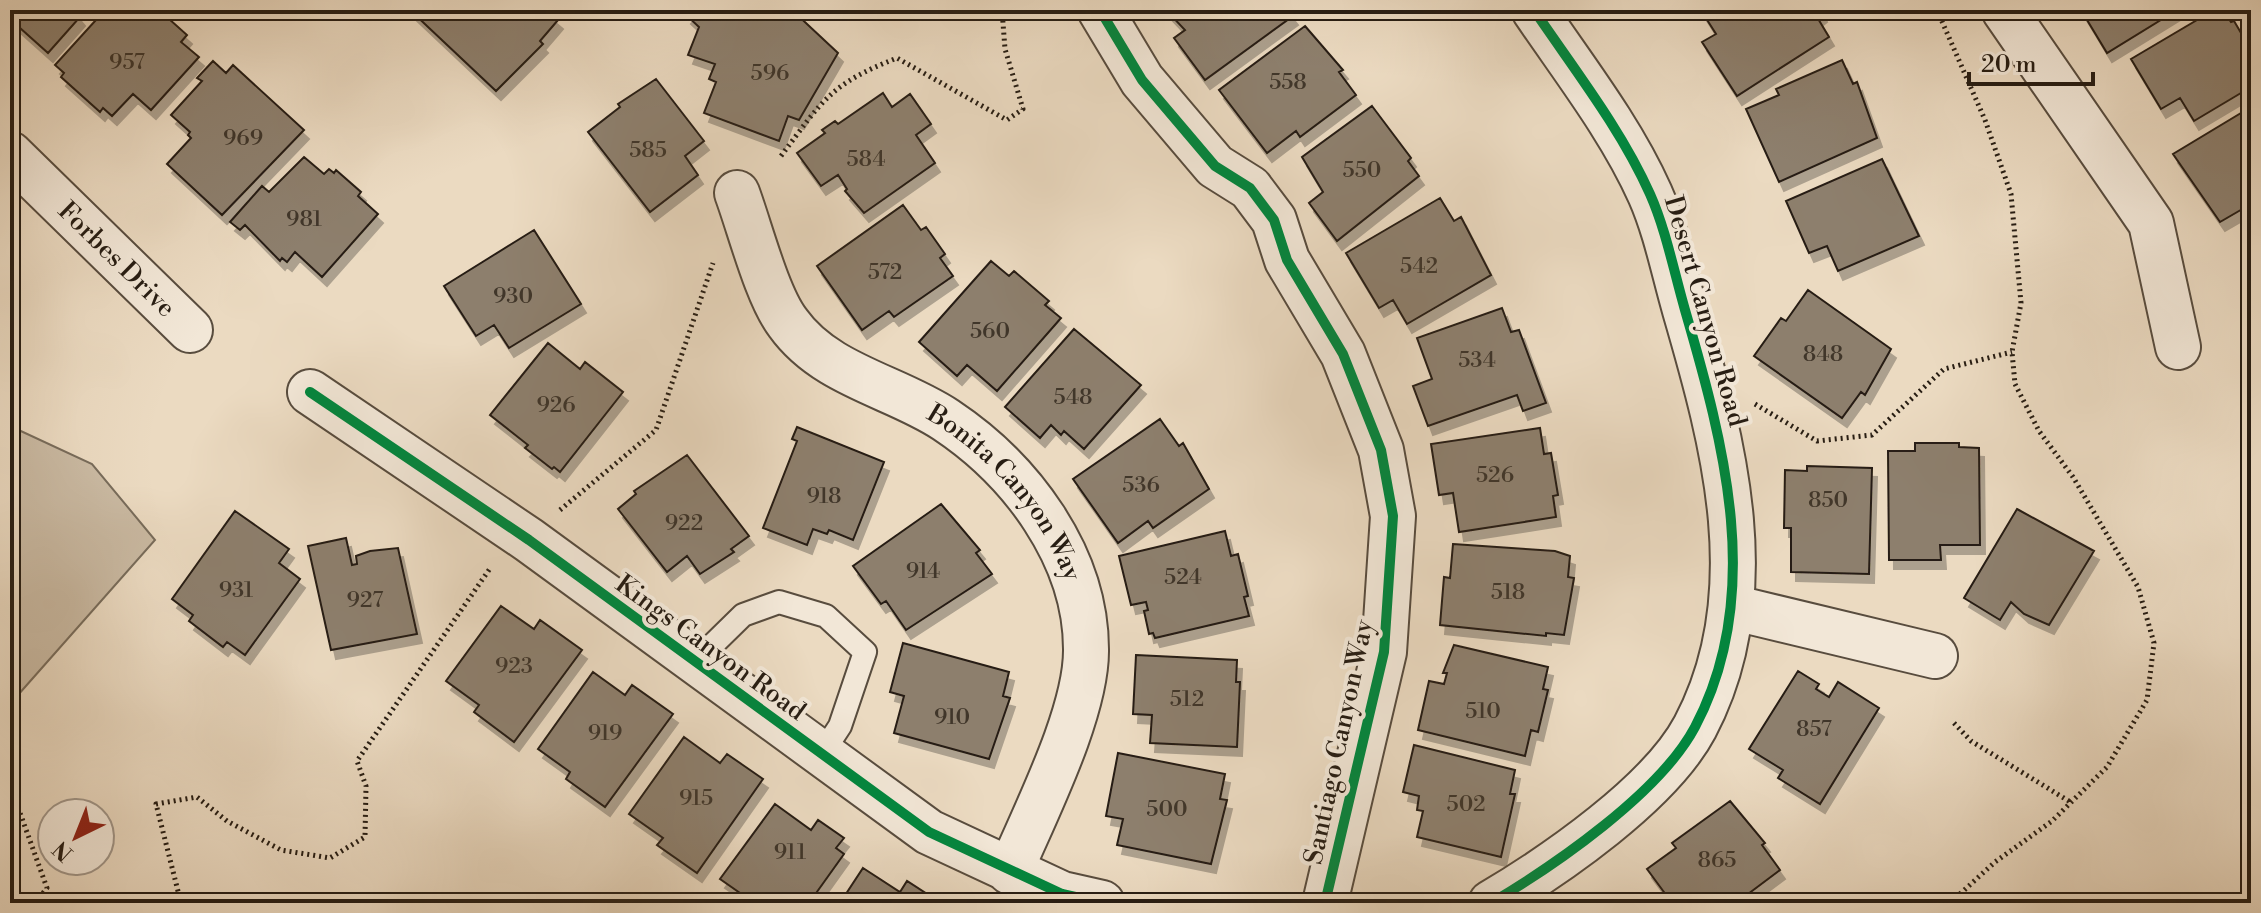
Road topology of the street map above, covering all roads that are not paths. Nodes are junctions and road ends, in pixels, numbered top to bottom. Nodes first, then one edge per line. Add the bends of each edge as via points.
1 (1100, 10) edge
2 (1534, 10) edge
3 (2004, 10) edge
4 (10, 154) edge
5 (737, 193) dead end
6 (190, 330) dead end
7 (2178, 347) dead end
8 (310, 392) dead end
9 (1731, 607) junction
10 (1935, 656) dead end
11 (694, 663) junction
12 (821, 755) junction
13 (1010, 872) junction
14 (1102, 903) edge
15 (1325, 903) edge
16 (1491, 903) edge

1 - 15 street, Santiago Canyon Way via 1142,80 1215,166 1250,188 1274,220 1287,260 1343,354 1381,450 1393,516 1384,652
2 - 9 street, Desert Canyon Road via 1650,194 1718,421 1732,514
3 - 7 street via 2151,223
4 - 6 street, Forbes Drive
5 - 13 street, Bonita Canyon Way via 786,322 843,371 946,420 1003,465 1048,523 1076,582 1086,650 1073,719
8 - 11 street, Kings Canyon Road via 529,540
9 - 10 street
9 - 16 street via 1720,670 1701,714 1658,775 1618,814
11 - 12 street, Kings Canyon Road
11 - 12 lane via 743,615 779,602 826,616 865,652 840,726
12 - 13 street, Kings Canyon Road via 929,832
13 - 14 street, Kings Canyon Road via 1062,894

